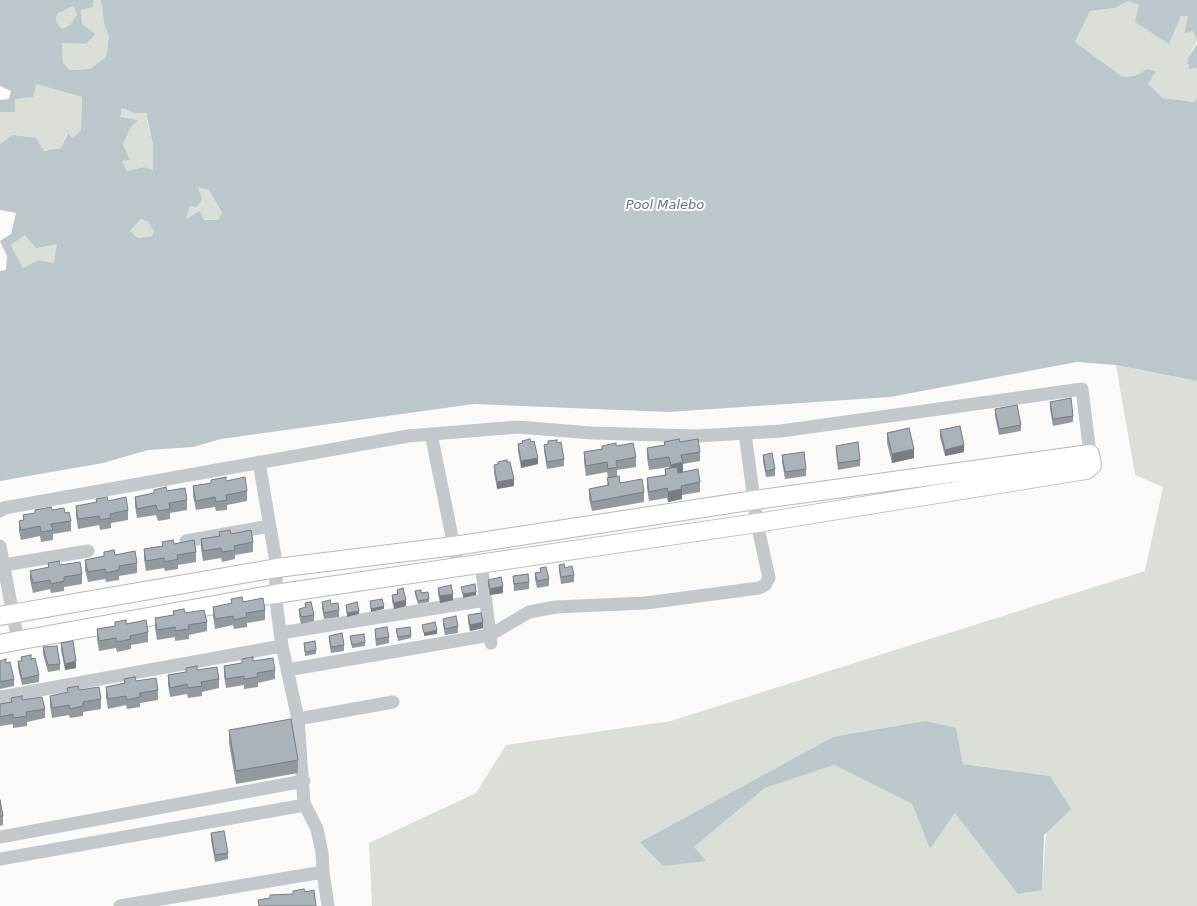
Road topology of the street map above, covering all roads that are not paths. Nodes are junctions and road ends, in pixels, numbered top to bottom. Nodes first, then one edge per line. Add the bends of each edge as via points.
1 (432, 434) junction
2 (745, 434) junction
3 (1090, 454) junction
4 (259, 462) junction
5 (755, 500) junction
6 (0, 511) edge
7 (757, 523) junction
8 (270, 526) junction
9 (186, 540) edge
10 (0, 546) edge
11 (454, 546) junction
12 (88, 551) dead end
13 (481, 563) junction
14 (4, 565) junction
15 (458, 566) junction
16 (277, 568) junction
17 (275, 594) junction
18 (486, 600) junction
19 (7, 615) edge
20 (281, 639) junction
21 (491, 639) junction
22 (18, 641) junction
23 (0, 644) edge
24 (287, 670) junction
25 (0, 697) edge
26 (393, 702) dead end
27 (298, 719) junction
28 (304, 781) junction
29 (304, 803) junction
30 (120, 816) junction
31 (125, 836) junction
32 (0, 837) edge
33 (0, 859) edge
34 (323, 872) junction
35 (120, 906) edge
36 (328, 906) edge

1 - 2 street via 518,427 667,436
1 - 4 street
1 - 11 street
2 - 3 street via 781,432 1082,389
2 - 5 street
3 - 5 street
3 - 7 street via 1092,465 1086,470
4 - 6 street via 4,508
4 - 8 street
5 - 7 street
5 - 11 street
7 - 13 street
7 - 21 street via 769,578 765,585 759,588 646,603 556,607 529,612
8 - 9 street
8 - 16 street
10 - 14 street
11 - 15 street
11 - 16 street
12 - 14 street
13 - 15 street
13 - 18 street
14 - 19 street
15 - 17 street
16 - 17 street
16 - 19 street
17 - 20 street
17 - 22 street
18 - 20 street
18 - 21 street
19 - 22 street
20 - 24 street
20 - 25 street
21 - 24 street
22 - 23 street
24 - 27 street
26 - 27 street
27 - 28 street
28 - 29 street
28 - 30 street
29 - 31 street
29 - 34 street via 317,828
30 - 31 street
30 - 32 street
31 - 33 street
34 - 35 street
34 - 36 street

